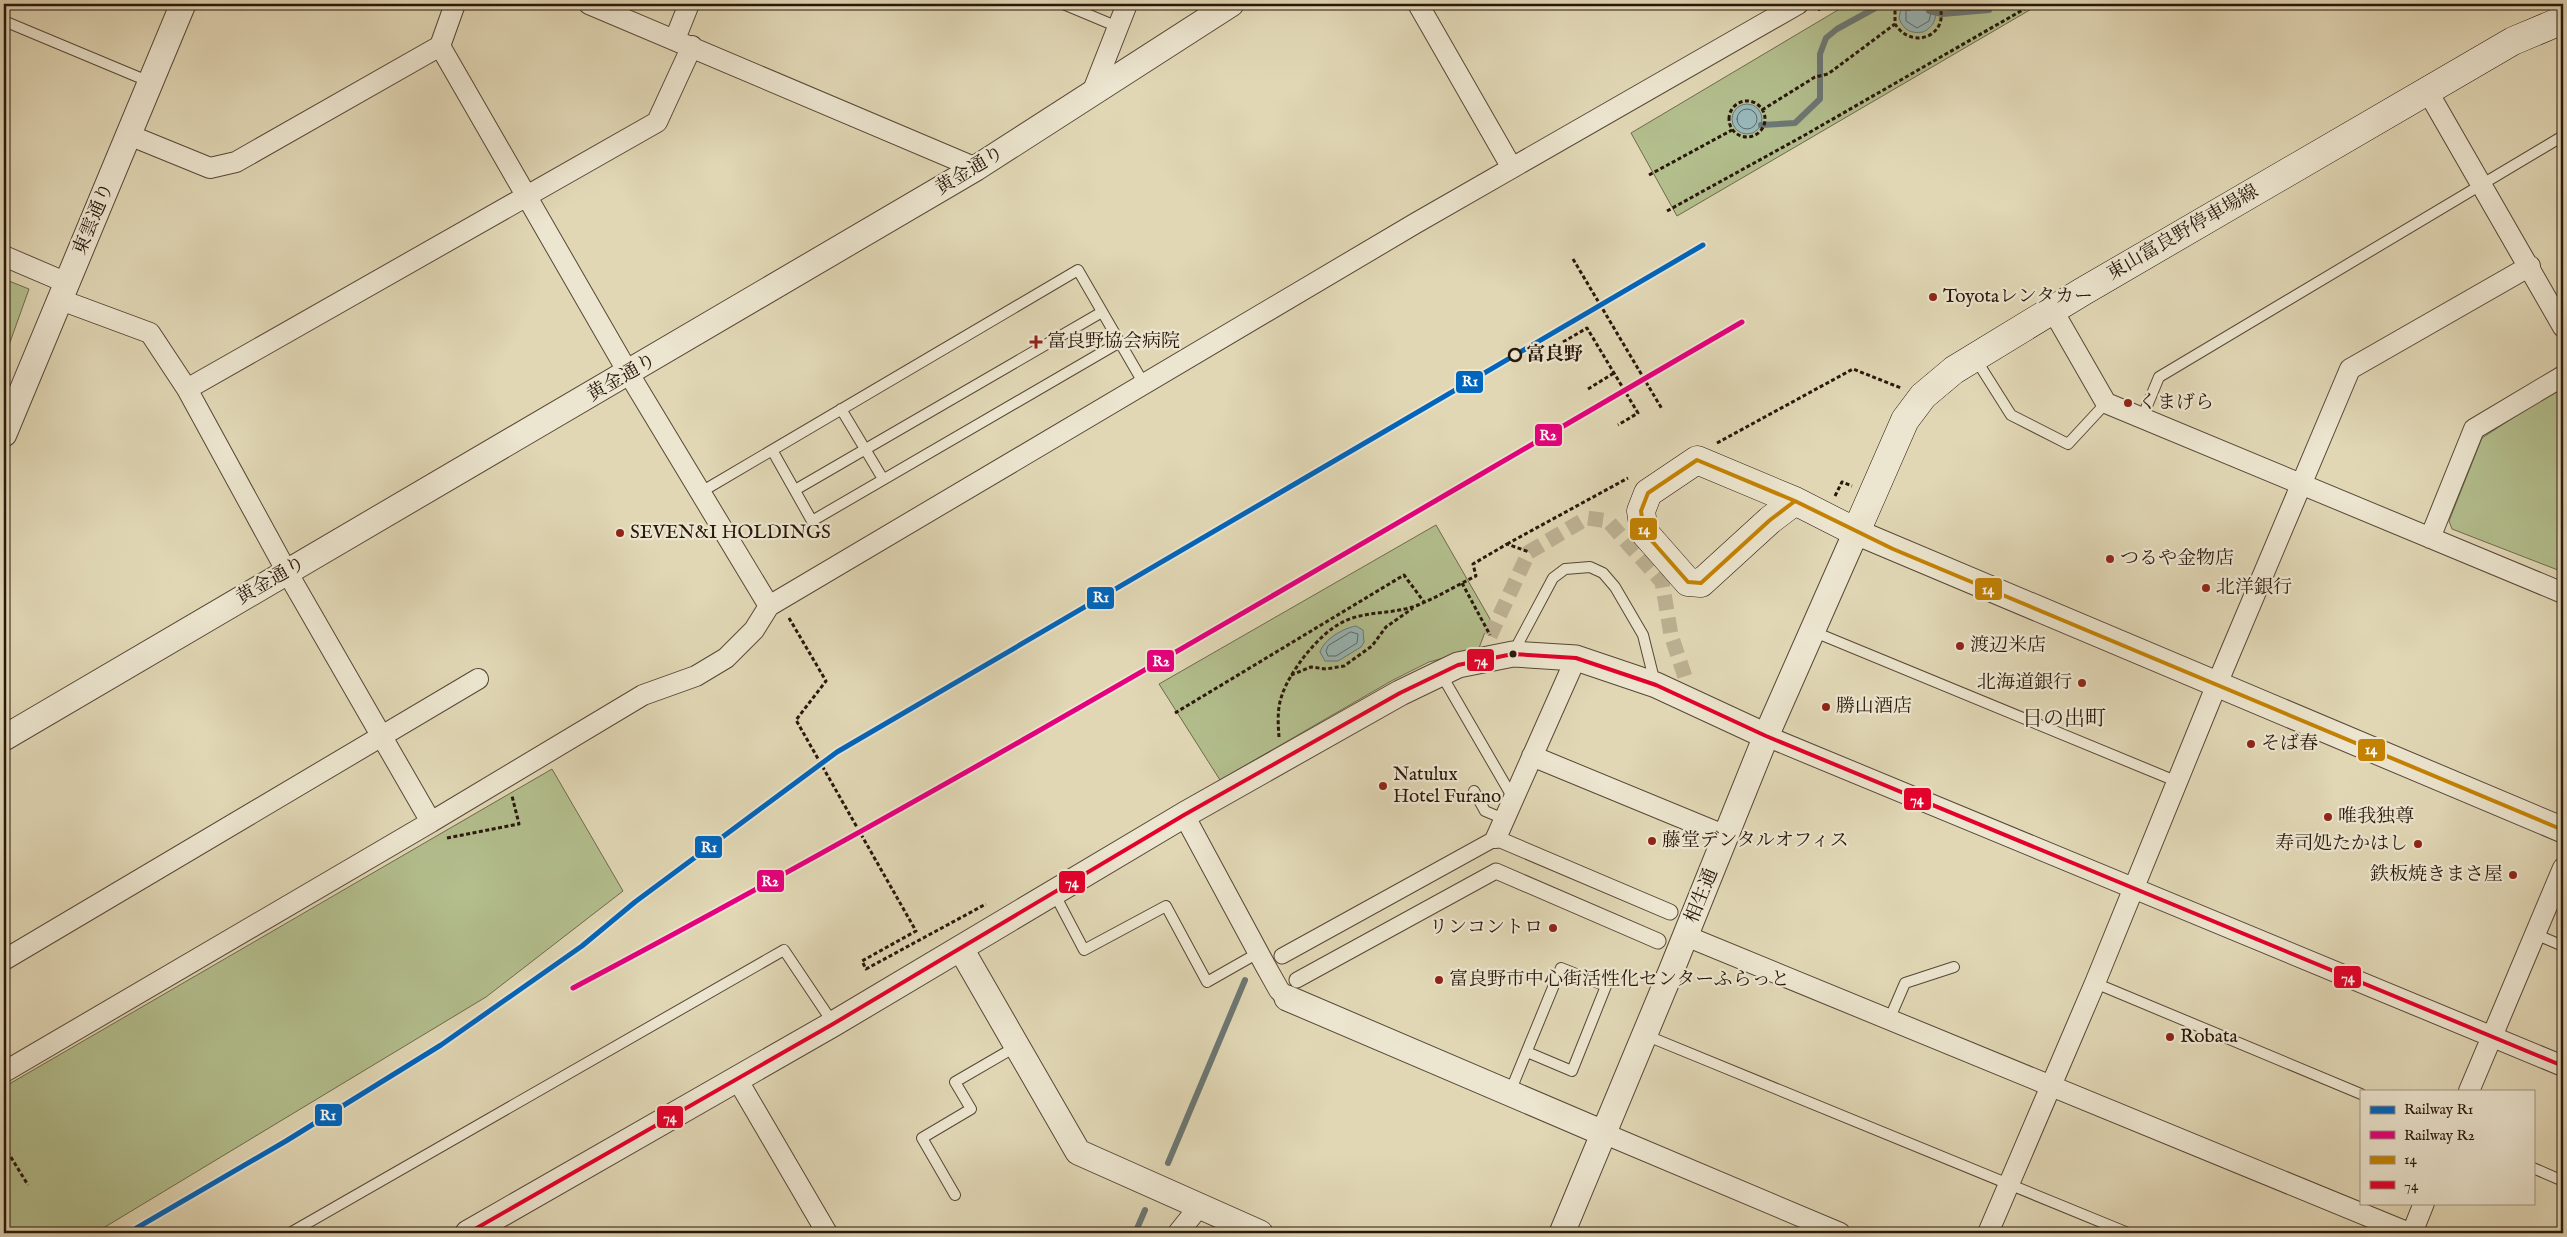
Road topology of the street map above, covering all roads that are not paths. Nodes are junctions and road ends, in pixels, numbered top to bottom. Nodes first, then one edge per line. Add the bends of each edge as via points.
1 (182, 4) edge
2 (455, 4) edge
3 (589, 4) edge
4 (690, 4) edge
5 (1063, 4) edge
6 (1127, 4) edge
7 (1231, 4) edge
8 (1418, 4) edge
9 (1805, 9) edge
10 (2563, 20) edge
11 (4, 21) edge
12 (1118, 27) junction
13 (684, 43) junction
14 (440, 46) junction
15 (150, 82) junction
16 (2428, 92) junction
17 (1092, 93) junction
18 (129, 134) junction
19 (2563, 136) edge
20 (976, 168) junction
21 (1512, 168) junction
22 (2482, 185) junction
23 (527, 196) junction
24 (4, 256) edge
25 (2530, 266) junction
26 (64, 291) junction
27 (2052, 310) junction
28 (1102, 312) junction
29 (2563, 327) edge
30 (1120, 342) junction
31 (1975, 358) junction
32 (629, 374) junction
33 (2563, 376) edge
34 (1144, 384) junction
35 (187, 389) junction
36 (2106, 403) junction
37 (841, 409) junction
38 (2142, 418) junction
39 (4, 434) edge
40 (865, 449) junction
41 (772, 450) junction
42 (884, 479) junction
43 (2301, 484) junction
44 (795, 490) junction
45 (701, 492) junction
46 (1795, 501) junction
47 (1856, 532) junction
48 (2430, 538) junction
49 (287, 572) junction
50 (2563, 593) edge
51 (769, 606) junction
52 (1812, 631) junction
53 (1513, 654) junction
54 (1576, 658) junction
55 (1441, 674) junction
56 (478, 679) dead end
57 (2216, 684) junction
58 (1656, 685) junction
59 (383, 735) junction
60 (1766, 736) junction
61 (4, 738) edge
62 (1532, 756) junction
63 (2178, 782) junction
64 (1474, 792) dead end
65 (1514, 798) junction
66 (1184, 815) junction
67 (1504, 819) junction
68 (431, 822) junction
69 (2563, 830) edge
70 (1726, 836) junction
71 (1496, 838) junction
72 (2563, 868) edge
73 (2135, 887) junction
74 (1054, 893) junction
75 (1670, 912) dead end
76 (2535, 934) junction
77 (1686, 936) junction
78 (1658, 941) dead end
79 (2563, 946) edge
80 (961, 949) junction
81 (1258, 953) junction
82 (1282, 956) dead end
83 (4, 960) edge
84 (1954, 967) dead end
85 (2095, 983) junction
86 (1292, 989) junction
87 (1889, 1020) junction
88 (833, 1024) junction
89 (1645, 1035) junction
90 (2490, 1037) junction
91 (1017, 1046) junction
92 (1527, 1052) junction
93 (2563, 1066) edge
94 (4, 1072) edge
95 (737, 1079) junction
96 (2051, 1086) junction
97 (2469, 1090) edge
98 (1510, 1093) junction
99 (2360, 1094) edge
100 (1603, 1133) junction
101 (2534, 1168) edge
102 (2563, 1181) edge
103 (2009, 1184) junction
104 (956, 1195) dead end
105 (2424, 1204) edge
106 (1198, 1208) junction
107 (290, 1233) edge
108 (468, 1233) edge
109 (827, 1233) edge
110 (1178, 1233) edge
111 (1260, 1233) edge
112 (1562, 1233) edge
113 (1840, 1233) edge
114 (1988, 1233) edge
115 (2128, 1233) edge
116 (2411, 1233) edge

1 - 15 street, 東雲通り
2 - 14 street
3 - 13 street
4 - 13 street
5 - 12 lane
6 - 12 street
7 - 17 street, 黄金通り
8 - 21 street
9 - 21 street
10 - 16 main road, 東山富良野停車場線 via 2513,41
11 - 15 lane
12 - 17 street
13 - 20 street
13 - 23 street via 657,122
14 - 18 street via 236,162 210,168
14 - 23 street
15 - 18 street, 東雲通り
16 - 22 street
16 - 27 main road, 東山富良野停車場線
17 - 20 street, 黄金通り
18 - 26 street, 東雲通り
19 - 22 lane
20 - 32 street, 黄金通り
21 - 34 street
22 - 25 street
22 - 38 lane via 2159,377
23 - 32 street
23 - 35 street
24 - 26 street
25 - 29 street
25 - 43 street via 2350,369
26 - 35 street via 150,333
26 - 39 street, 東雲通り
27 - 31 main road, 東山富良野停車場線
27 - 36 street
28 - 30 lane
28 - 37 lane via 1078,270
28 - 40 lane
30 - 34 lane
30 - 42 lane
31 - 36 lane via 2011,415 2068,444
31 - 47 main road, 東山富良野停車場線 via 1954,370 1923,396 1905,420
32 - 45 street
32 - 49 street, 黄金通り
33 - 48 street via 2474,429
34 - 51 street
35 - 49 street
36 - 38 street
37 - 40 lane
37 - 41 lane
38 - 43 street
40 - 42 lane
40 - 44 lane
41 - 44 lane
41 - 45 lane
42 - 44 lane via 812,521
43 - 48 street
43 - 57 street
45 - 51 street
46 - 46 main road via 1701,583 1688,582 1644,532 1641,511 1648,493 1697,460
46 - 47 main road
47 - 52 street, 相生通
47 - 57 street
48 - 50 street
49 - 59 street
49 - 61 street, 黄金通り
51 - 68 street via 754,630 726,658 696,676 643,695
52 - 60 street, 相生通
52 - 63 lane
53 - 54 street
53 - 55 street via 1458,665
53 - 58 lane via 1553,578 1565,569 1590,567 1603,573 1615,587 1643,635
54 - 58 street
54 - 62 street
55 - 65 lane
55 - 66 street via 1400,693
56 - 59 street
57 - 63 street
57 - 69 street
58 - 60 street
59 - 68 street
59 - 83 street
60 - 70 street, 相生通
60 - 73 street
62 - 65 street
62 - 70 street
63 - 73 street
64 - 67 lane via 1485,811
65 - 67 street
66 - 74 street
66 - 81 street
67 - 71 street
68 - 94 street
70 - 77 street, 相生通
71 - 75 street
71 - 82 street
72 - 76 street
73 - 85 street
73 - 90 street
74 - 80 street
74 - 81 lane via 1084,950 1166,906 1207,982
76 - 79 lane
76 - 90 street
77 - 87 street
77 - 89 street, 相生通
78 - 86 street via 1496,871
80 - 88 street
80 - 91 street
81 - 86 street via 1279,990
84 - 87 lane via 1905,983
85 - 96 street
85 - 99 lane
86 - 98 street
87 - 96 street
88 - 95 street
88 - 107 lane via 784,950
89 - 100 street, 相生通
89 - 103 lane
90 - 93 street
90 - 97 street
91 - 104 lane via 955,1082 971,1109 922,1138
91 - 106 street via 1078,1152
92 - 92 lane via 1561,968 1606,986 1572,1070
92 - 98 lane
95 - 108 street
95 - 109 street
96 - 103 street
96 - 116 street
98 - 100 street
100 - 112 street, 相生通
100 - 113 street
101 - 102 lane
103 - 114 street
103 - 115 lane
105 - 116 street
106 - 110 street
106 - 111 street

